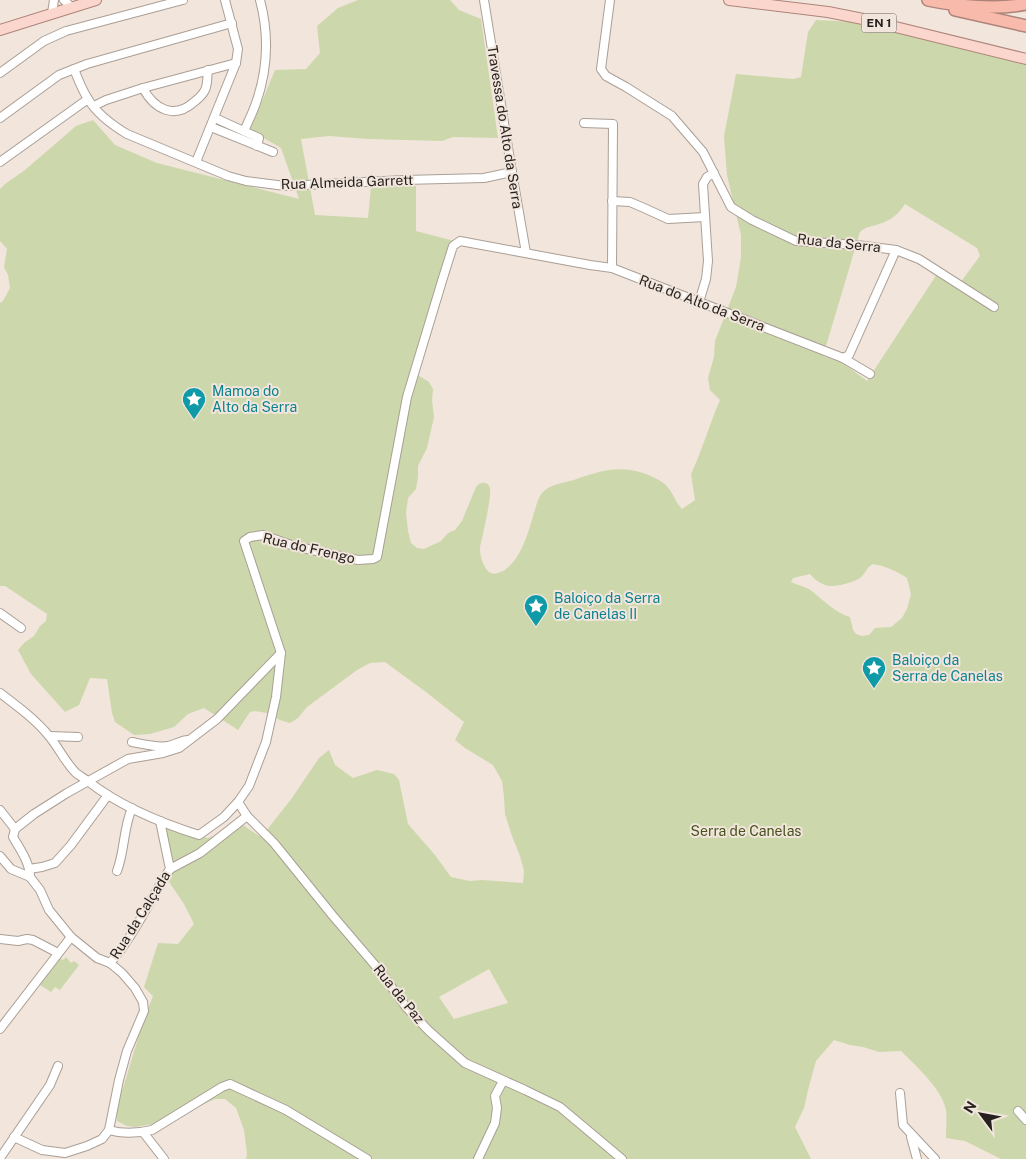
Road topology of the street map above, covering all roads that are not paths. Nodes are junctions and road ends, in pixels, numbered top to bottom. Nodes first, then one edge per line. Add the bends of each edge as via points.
1 (54, 0) edge
2 (96, 0) edge
3 (183, 0) edge
4 (225, 0) edge
5 (260, 0) edge
6 (484, 0) edge
7 (610, 0) edge
8 (729, 0) edge
9 (933, 1) edge
10 (67, 4) edge
11 (1026, 4) edge
12 (52, 13) junction
13 (232, 23) junction
14 (1026, 26) edge
15 (0, 30) edge
16 (1026, 59) edge
17 (236, 63) junction
18 (74, 69) junction
19 (208, 70) junction
20 (0, 73) edge
21 (143, 88) junction
22 (88, 99) junction
23 (94, 106) junction
24 (0, 118) edge
25 (214, 118) junction
26 (584, 123) dead end
27 (211, 127) junction
28 (244, 131) junction
29 (257, 146) junction
30 (273, 152) dead end
31 (0, 162) edge
32 (196, 162) junction
33 (512, 172) junction
34 (714, 173) junction
35 (612, 201) junction
36 (705, 217) junction
37 (896, 250) junction
38 (526, 253) junction
39 (612, 268) junction
40 (699, 302) junction
41 (994, 307) dead end
42 (843, 358) junction
43 (870, 374) dead end
44 (0, 613) edge
45 (21, 628) dead end
46 (281, 653) junction
47 (0, 693) edge
48 (50, 736) junction
49 (78, 737) dead end
50 (191, 740) junction
51 (132, 742) dead end
52 (89, 782) junction
53 (108, 795) junction
54 (238, 802) junction
55 (132, 808) junction
56 (0, 810) edge
57 (247, 816) junction
58 (160, 821) junction
59 (15, 829) junction
60 (0, 856) edge
61 (170, 869) junction
62 (117, 871) dead end
63 (29, 873) junction
64 (72, 937) junction
65 (0, 939) edge
66 (58, 953) junction
67 (110, 963) junction
68 (0, 1029) edge
69 (58, 1066) dead end
70 (502, 1080) junction
71 (900, 1093) dead end
72 (1018, 1111) dead end
73 (1026, 1120) edge
74 (109, 1130) junction
75 (143, 1132) junction
76 (910, 1134) junction
77 (14, 1137) junction
78 (0, 1158) edge
79 (164, 1159) edge
80 (367, 1159) edge
81 (478, 1159) edge
82 (622, 1159) edge
83 (917, 1159) edge
84 (935, 1159) edge

1 - 12 street
2 - 10 main road
3 - 20 street via 66,30 44,41
4 - 13 street
5 - 28 street via 266,40 264,74
6 - 33 street, Travessa do Alto da Serra
7 - 34 street, Rua da Serra via 601,69 606,76 672,116 703,152
8 - 16 main road, EN 1 via 854,17
9 - 11 highway via 979,6
9 - 14 highway via 955,10
10 - 12 main road
12 - 15 main road
13 - 17 street via 238,49
13 - 18 street
17 - 19 street
17 - 25 street
18 - 22 street, Rua Almeida Garrett
18 - 24 street via 59,75
19 - 21 street
19 - 21 street via 205,90 191,105 180,110 170,112 160,108
21 - 23 street
22 - 23 street, Rua Almeida Garrett
22 - 31 street
23 - 32 street, Rua Almeida Garrett via 104,118 127,134
25 - 27 street
25 - 28 street
26 - 35 street via 613,124
27 - 29 street
27 - 32 street
28 - 29 street via 259,138
29 - 30 street
32 - 33 street, Rua Almeida Garrett via 246,181 285,186 484,178
33 - 38 street, Travessa do Alto da Serra
34 - 36 street via 703,184
34 - 37 street, Rua da Serra via 731,207 796,241
35 - 36 street via 630,202 668,220
35 - 39 street
36 - 40 street via 708,261
37 - 41 street, Rua da Serra via 919,259
37 - 42 street via 849,355
38 - 39 street, Rua do Alto da Serra
38 - 46 street, Rua do Frengo via 460,241 453,246 407,397 377,557 358,560 294,546 263,535 244,541
39 - 40 street, Rua do Alto da Serra
40 - 42 street, Rua do Alto da Serra
42 - 43 street, Rua do Alto da Serra
44 - 45 street
46 - 50 street via 217,719
46 - 54 street, Rua do Frengo via 276,698 266,742
47 - 48 street, Rua do Frengo
48 - 49 street
48 - 52 street, Rua do Frengo via 64,758
50 - 51 street via 162,747
50 - 52 street via 163,753 128,759
52 - 53 street, Rua do Frengo
52 - 59 street via 67,793
53 - 55 street, Rua do Frengo
53 - 63 street via 55,863
54 - 57 street, Rua da Paz
54 - 58 street, Rua do Frengo via 199,835
55 - 58 street, Rua do Frengo
55 - 62 street
56 - 59 street
57 - 61 street via 200,852
57 - 70 street, Rua da Paz via 274,843 429,1031 465,1063
58 - 61 street, Rua da Calçada
59 - 63 street, Rua da Calçada via 13,837 22,851
60 - 63 street via 11,869
61 - 67 street, Rua da Calçada
63 - 64 street, Rua da Calçada via 49,910
64 - 66 street
64 - 67 street, Rua da Calçada via 97,958
65 - 66 street via 33,940
66 - 68 street
67 - 74 street via 135,988 144,1011 127,1051
69 - 77 street via 50,1085
70 - 81 street via 495,1096 495,1122
70 - 82 street, Rua da Paz via 560,1107
71 - 76 street via 903,1125
72 - 73 street
74 - 75 street
74 - 77 street via 102,1139 65,1153 42,1150
75 - 79 street
75 - 80 street via 152,1130 230,1084 286,1110
76 - 83 street
76 - 84 street
77 - 78 street

